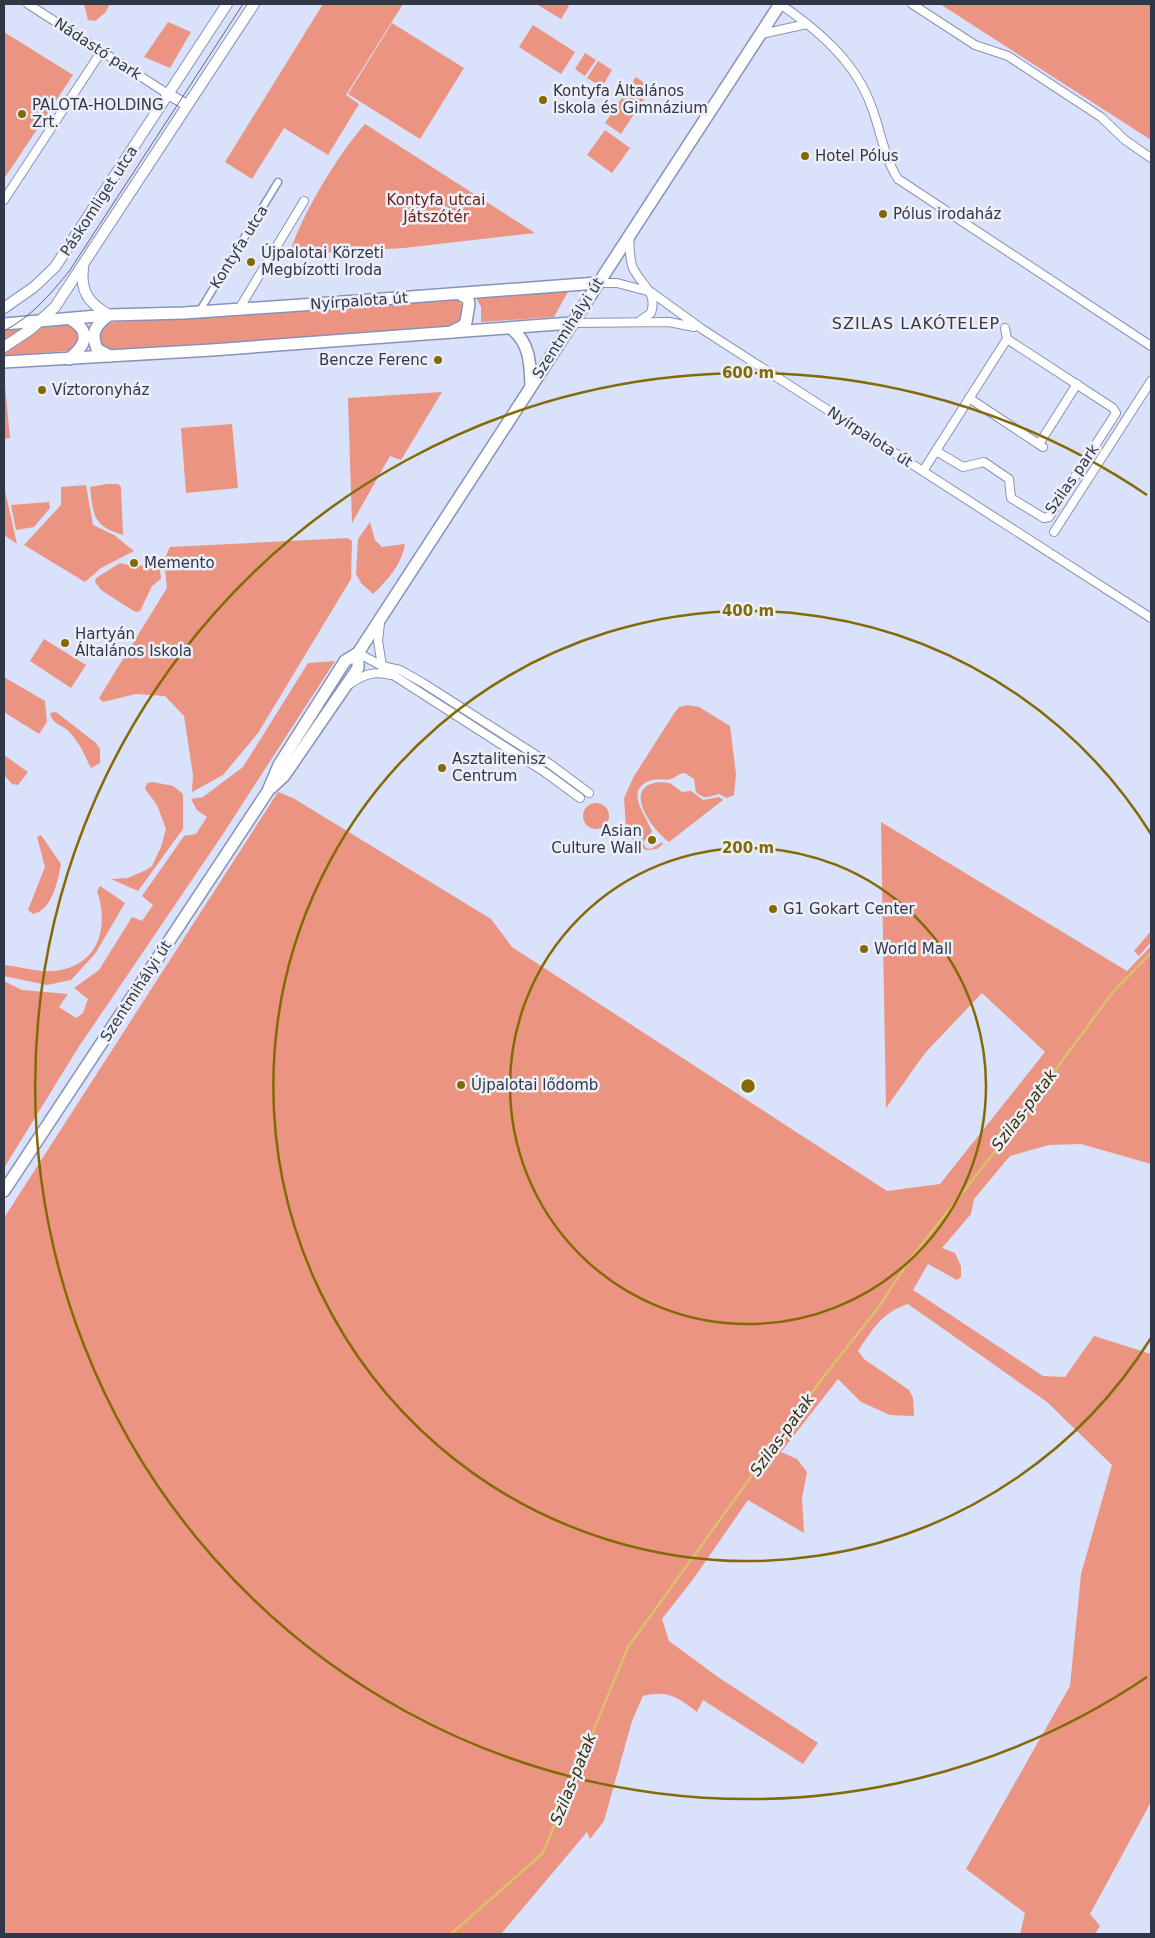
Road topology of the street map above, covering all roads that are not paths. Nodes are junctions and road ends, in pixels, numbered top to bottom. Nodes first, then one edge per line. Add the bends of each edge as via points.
1 (28, 4) edge
2 (227, 4) edge
3 (254, 4) edge
4 (780, 4) edge
5 (912, 4) edge
6 (807, 24) junction
7 (761, 34) junction
8 (101, 52) junction
9 (168, 94) junction
10 (187, 106) junction
11 (1151, 158) edge
12 (278, 182) dead end
13 (4, 200) edge
14 (304, 200) dead end
15 (629, 234) junction
16 (83, 267) junction
17 (597, 283) junction
18 (651, 292) junction
19 (460, 294) junction
20 (585, 303) junction
21 (4, 308) edge
22 (239, 309) junction
23 (199, 312) junction
24 (109, 315) junction
25 (70, 319) junction
26 (41, 321) junction
27 (593, 321) junction
28 (640, 321) junction
29 (572, 323) junction
30 (4, 324) edge
31 (1005, 328) dead end
32 (512, 329) junction
33 (702, 329) junction
34 (448, 334) junction
35 (1007, 339) junction
36 (1151, 346) edge
37 (4, 347) edge
38 (111, 356) junction
39 (69, 360) junction
40 (4, 362) edge
41 (1151, 382) edge
42 (1077, 384) junction
43 (531, 386) junction
44 (969, 398) junction
45 (936, 451) junction
46 (923, 471) junction
47 (1054, 532) dead end
48 (381, 618) junction
49 (1151, 618) edge
50 (358, 653) junction
51 (382, 666) junction
52 (393, 675) junction
53 (344, 689) junction
54 (268, 791) junction
55 (589, 793) dead end
56 (580, 798) dead end
57 (4, 1191) edge

1 - 8 street, Nádastó park
2 - 9 street, Páskomliget utca
3 - 10 street, Páskomliget utca
4 - 6 street
4 - 7 main road, Szentmihályi út
5 - 11 street via 975,45 1008,56 1101,117 1125,140
6 - 7 street
6 - 36 street via 840,53 857,78 872,107 886,158 898,179
7 - 15 main road, Szentmihályi út
8 - 9 street, Nádastó park
8 - 13 street
9 - 10 street
9 - 21 street, Páskomliget utca via 55,267
10 - 16 street, Páskomliget utca
12 - 23 street, Kontyfa utca
14 - 22 street, Kontyfa utca
15 - 17 main road, Szentmihályi út
15 - 18 street via 631,262
16 - 24 street, Páskomliget utca via 85,296
16 - 26 street, Páskomliget utca
17 - 18 street, Nyírpalota út via 617,283
17 - 19 main road, Nyírpalota út
17 - 20 main road, Szentmihályi út
18 - 28 street via 651,313
18 - 33 street, Nyírpalota út
19 - 22 main road, Nyírpalota út
19 - 34 main road via 468,299 466,322
20 - 27 street
20 - 29 main road, Szentmihályi út
22 - 23 main road, Nyírpalota út
23 - 24 main road, Nyírpalota út
24 - 25 main road, Nyírpalota út
24 - 38 main road via 94,328 93,336 97,349
25 - 26 main road, Nyírpalota út
25 - 39 main road via 81,327 84,339 80,350
26 - 30 main road, Nyírpalota út
26 - 37 street, Páskomliget utca
27 - 28 street, Nyírpalota út
27 - 29 street, Nyírpalota út
28 - 33 street, Nyírpalota út via 683,323
29 - 32 main road, Nyírpalota út
29 - 43 main road, Szentmihályi út
31 - 35 street
32 - 34 main road, Nyírpalota út
32 - 43 main road via 527,349
33 - 46 street, Nyírpalota út
34 - 38 main road, Nyírpalota út
35 - 42 street, Szilas park
35 - 44 street
38 - 39 main road, Nyírpalota út
39 - 40 main road, Nyírpalota út
41 - 47 street
42 - 44 street via 1041,446
42 - 45 street, Szilas park via 1113,408 1116,414 1049,517 1044,518 1012,498 1009,479 984,462 963,468
43 - 48 main road, Szentmihályi út
44 - 45 street
45 - 46 street
46 - 49 street, Nyírpalota út
48 - 50 main road, Szentmihályi út
48 - 51 street via 378,641
50 - 51 street
50 - 53 main road, Szentmihályi út via 358,668
50 - 54 main road, Szentmihályi út via 345,661 279,765
51 - 52 street
51 - 55 street via 400,670 423,684 550,764
52 - 53 street via 379,672 361,676
52 - 56 street
53 - 54 main road, Szentmihályi út via 284,776
54 - 57 main road, Szentmihályi út

